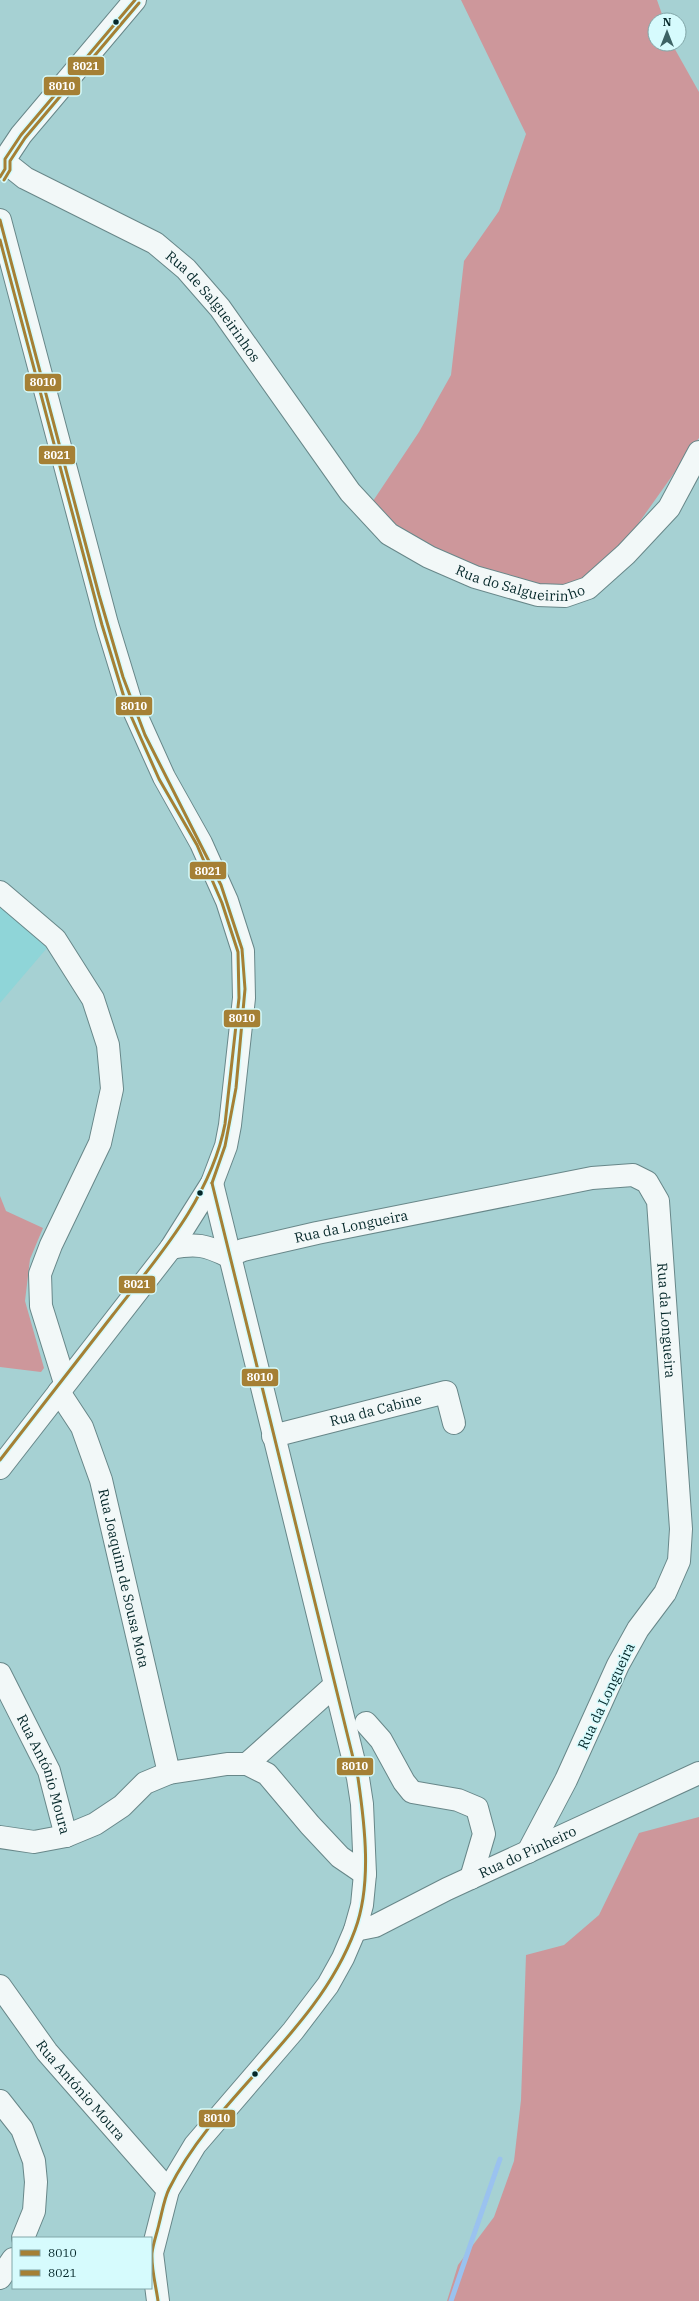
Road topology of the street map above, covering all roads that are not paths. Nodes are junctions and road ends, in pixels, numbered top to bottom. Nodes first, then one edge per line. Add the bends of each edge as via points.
1 (135, 0) edge
2 (2, 161) edge
3 (0, 220) edge
4 (3, 240) edge
5 (699, 452) edge
6 (350, 492) joint
7 (0, 892) edge
8 (212, 1183) junction
9 (171, 1248) junction
10 (228, 1256) junction
11 (62, 1387) junction
12 (454, 1423) dead end
13 (273, 1436) junction
14 (0, 1468) edge
15 (0, 1674) edge
16 (335, 1685) junction
17 (366, 1723) dead end
18 (247, 1764) junction
19 (169, 1773) junction
20 (699, 1773) edge
21 (66, 1836) junction
22 (0, 1837) edge
23 (528, 1852) junction
24 (365, 1874) junction
25 (471, 1878) junction
26 (355, 1930) junction
27 (0, 1986) edge
28 (0, 2101) edge
29 (168, 2190) junction
30 (23, 2237) edge
31 (12, 2260) edge
32 (0, 2278) edge
33 (158, 2301) edge

1 - 2 street via 15,139
2 - 6 street, Rua de Salgueirinhos via 25,178 155,243 186,269 220,308
3 - 4 street
4 - 8 street via 107,624 132,706 164,777 201,843 227,901 243,951 244,998 238,1062 226,1146
5 - 6 street, Rua do Salgueirinho via 669,508 632,548 588,588 565,596 538,595 476,577 429,557 389,534
7 - 11 street, Rua Joaquim de Sousa Mota via 55,939 93,999 108,1045 112,1089 100,1143 51,1245 40,1274 41,1306
8 - 9 street
8 - 10 street
9 - 10 street via 205,1245
9 - 11 street
10 - 13 street
10 - 23 street, Rua da Longueira via 243,1250 316,1233 592,1178 633,1175 647,1182 658,1201 681,1529 679,1561 665,1593 638,1629 618,1665 566,1780
11 - 14 street
11 - 19 street, Rua Joaquim de Sousa Mota via 82,1427 101,1480
12 - 13 street, Rua da Cabine via 446,1392
13 - 16 street
15 - 21 street, Rua António Moura via 49,1771
16 - 18 street
16 - 24 street via 362,1804
17 - 25 street via 381,1740 412,1792 458,1800 476,1808 484,1834
18 - 19 street via 227,1764
18 - 24 street via 267,1774 340,1857
19 - 21 street via 145,1783 122,1806 95,1824
20 - 23 street, Rua do Pinheiro
21 - 22 street, Rua António Moura via 34,1842
23 - 25 street, Rua do Pinheiro
24 - 26 street via 362,1905
25 - 26 street, Rua do Pinheiro via 375,1926
26 - 29 street via 328,1985 293,2031 195,2145
27 - 29 street, Rua António Moura via 47,2052
28 - 30 street via 22,2129 34,2161 34,2211
29 - 33 street via 152,2253
31 - 32 street

